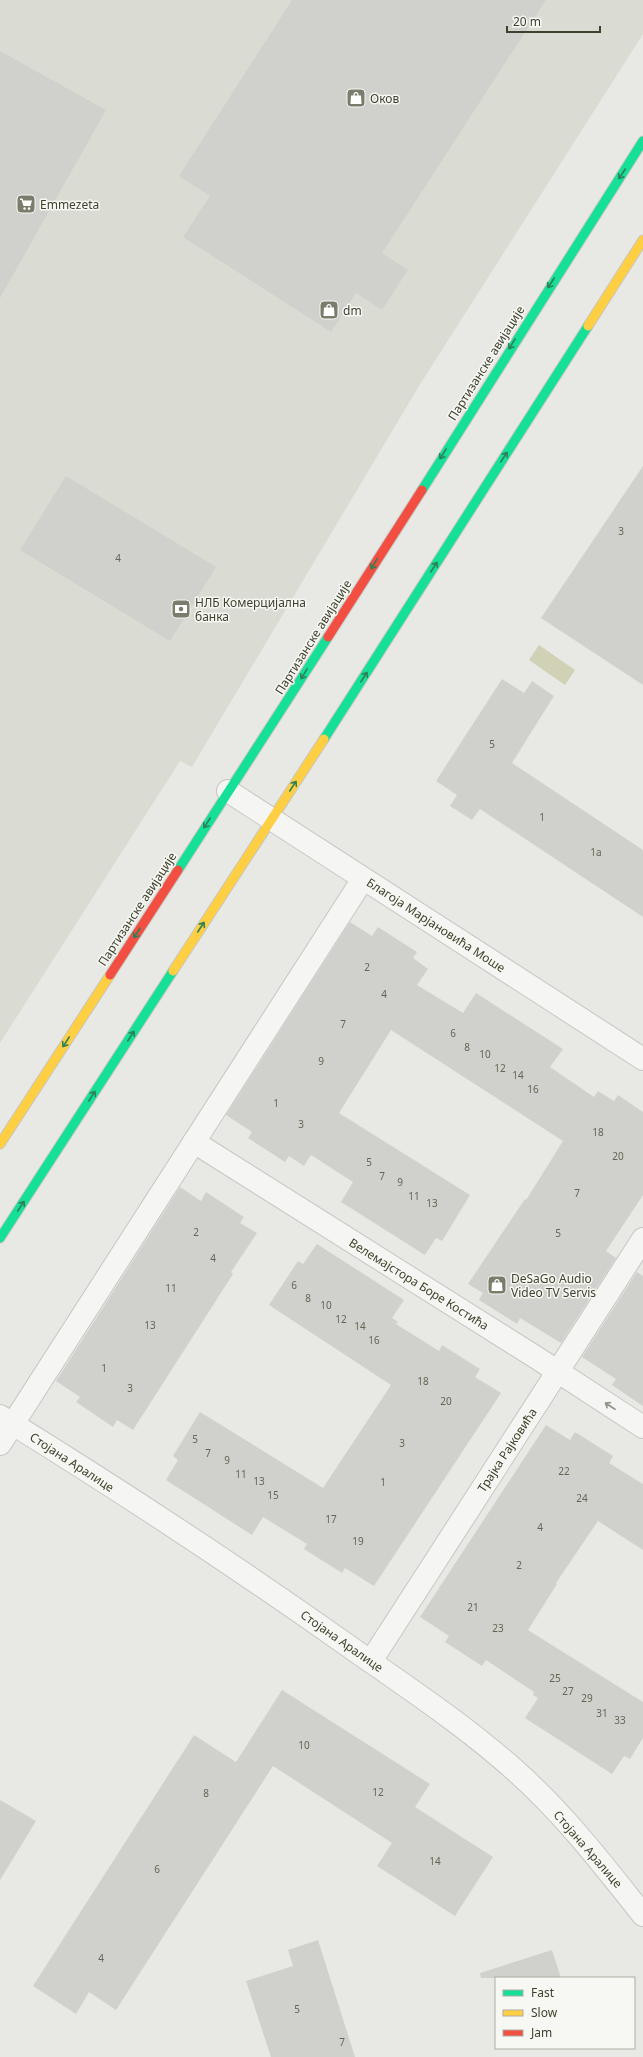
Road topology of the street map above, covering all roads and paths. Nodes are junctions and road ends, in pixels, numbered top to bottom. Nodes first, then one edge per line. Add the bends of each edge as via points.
1 (643, 141) edge
2 (643, 240) edge
3 (228, 791) junction
4 (272, 818) junction
5 (363, 879) junction
6 (643, 1059) edge
7 (194, 1142) junction
8 (0, 1144) edge
9 (0, 1238) edge
10 (643, 1239) edge
11 (557, 1371) junction
12 (6, 1420) edge
13 (643, 1427) edge
14 (0, 1444) edge
15 (371, 1661) junction
16 (643, 1914) edge

1 -> 3 main road, Партизанске авијације
4 -> 2 main road
3 - 4 street, Благоја Марјановића Моше
3 -> 8 main road, Партизанске авијације
4 - 5 street, Благоја Марјановића Моше
9 -> 4 main road
5 - 6 street, Благоја Марјановића Моше
5 - 7 street
7 - 11 street, Велемајстора Боре Костића
7 - 12 street
10 - 11 street, Трајка Рајковића
13 -> 11 street, Велемајстора Боре Костића
11 - 15 street, Трајка Рајковића
12 - 14 street
12 - 15 street, Стојана Аралице via 211,1551
15 - 16 street, Стојана Аралице via 435,1706 519,1774 599,1859

